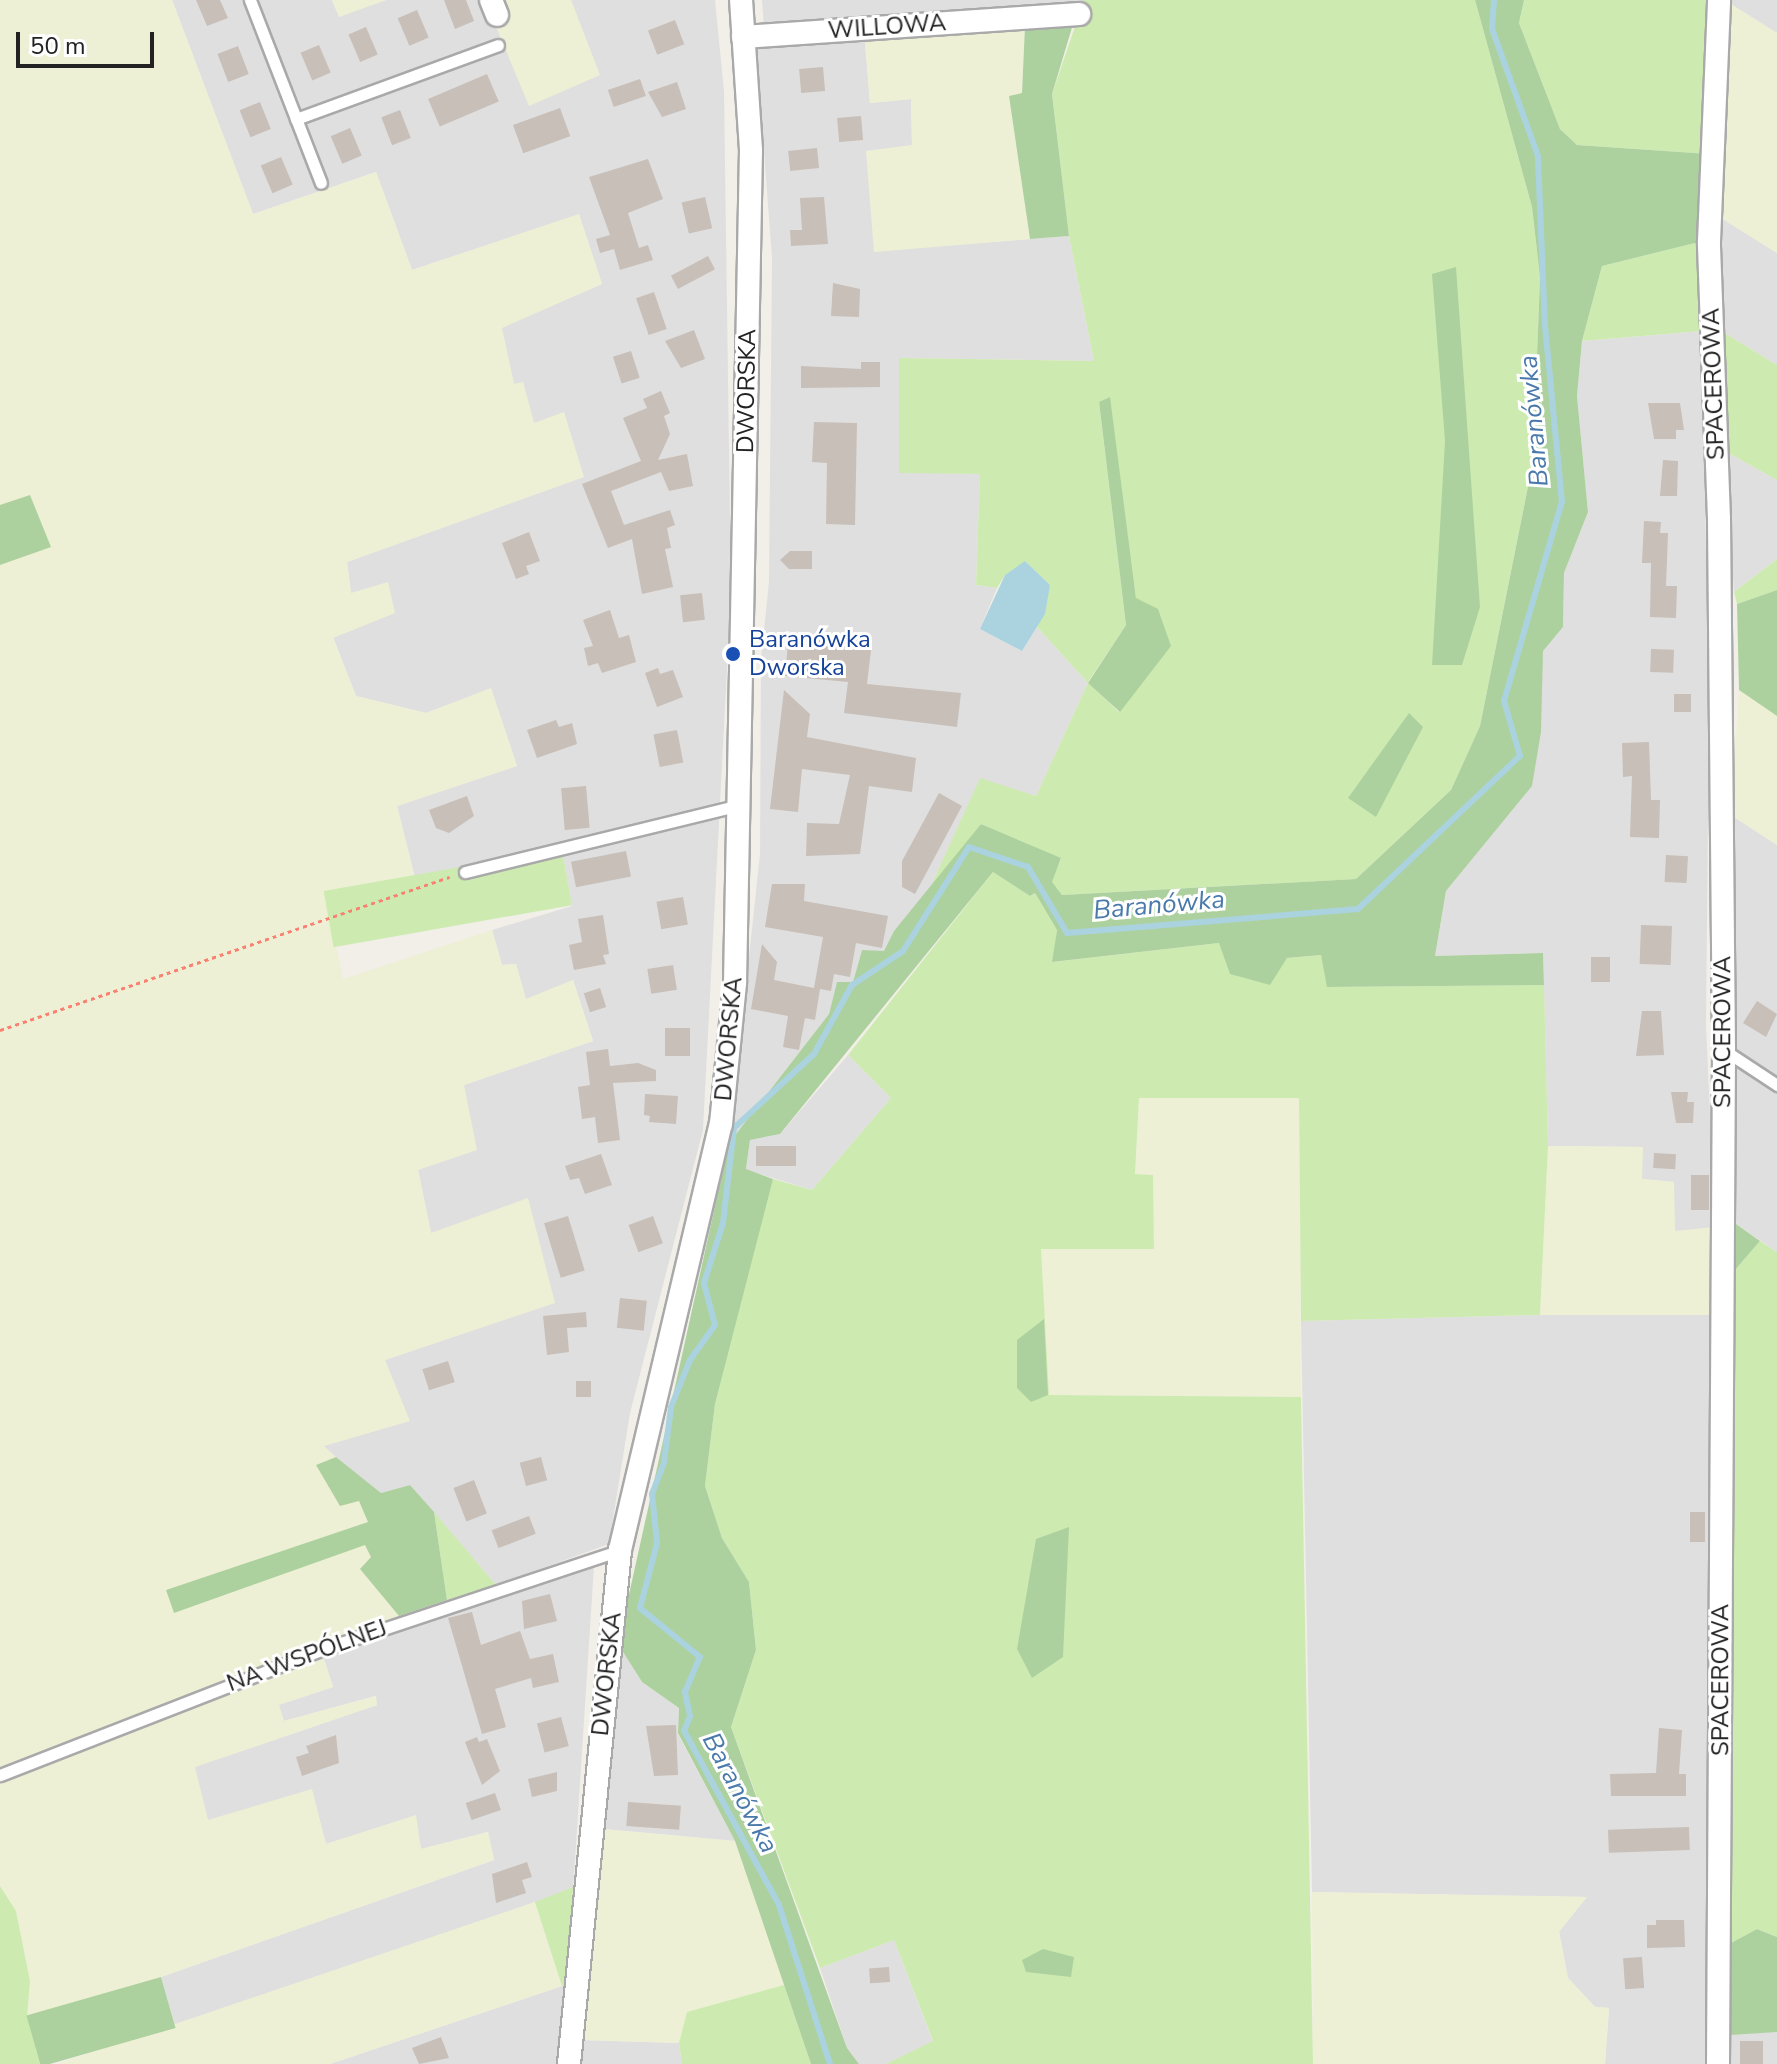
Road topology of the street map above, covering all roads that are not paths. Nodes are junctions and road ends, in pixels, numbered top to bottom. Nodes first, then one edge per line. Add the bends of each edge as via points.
1 (250, 0) edge
2 (741, 0) edge
3 (1719, 0) edge
4 (1079, 14) dead end
5 (743, 37) junction
6 (498, 45) dead end
7 (296, 119) junction
8 (321, 183) dead end
9 (739, 805) junction
10 (465, 872) road end
11 (1724, 1050) junction
12 (1777, 1085) edge
13 (620, 1550) junction
14 (0, 1775) edge
15 (569, 2064) edge
16 (1718, 2064) edge

1 - 7 lane
2 - 5 street, DWORSKA
3 - 11 street, SPACEROWA via 1709,241 1719,519
4 - 5 street, WILLOWA
5 - 9 street, DWORSKA via 751,150
6 - 7 lane
7 - 8 lane
9 - 10 lane
9 - 13 street, DWORSKA via 735,983 721,1124
11 - 12 lane
11 - 16 street, SPACEROWA
13 - 14 lane, NA WSPÓLNEJ via 329,1647
13 - 15 street, DWORSKA

